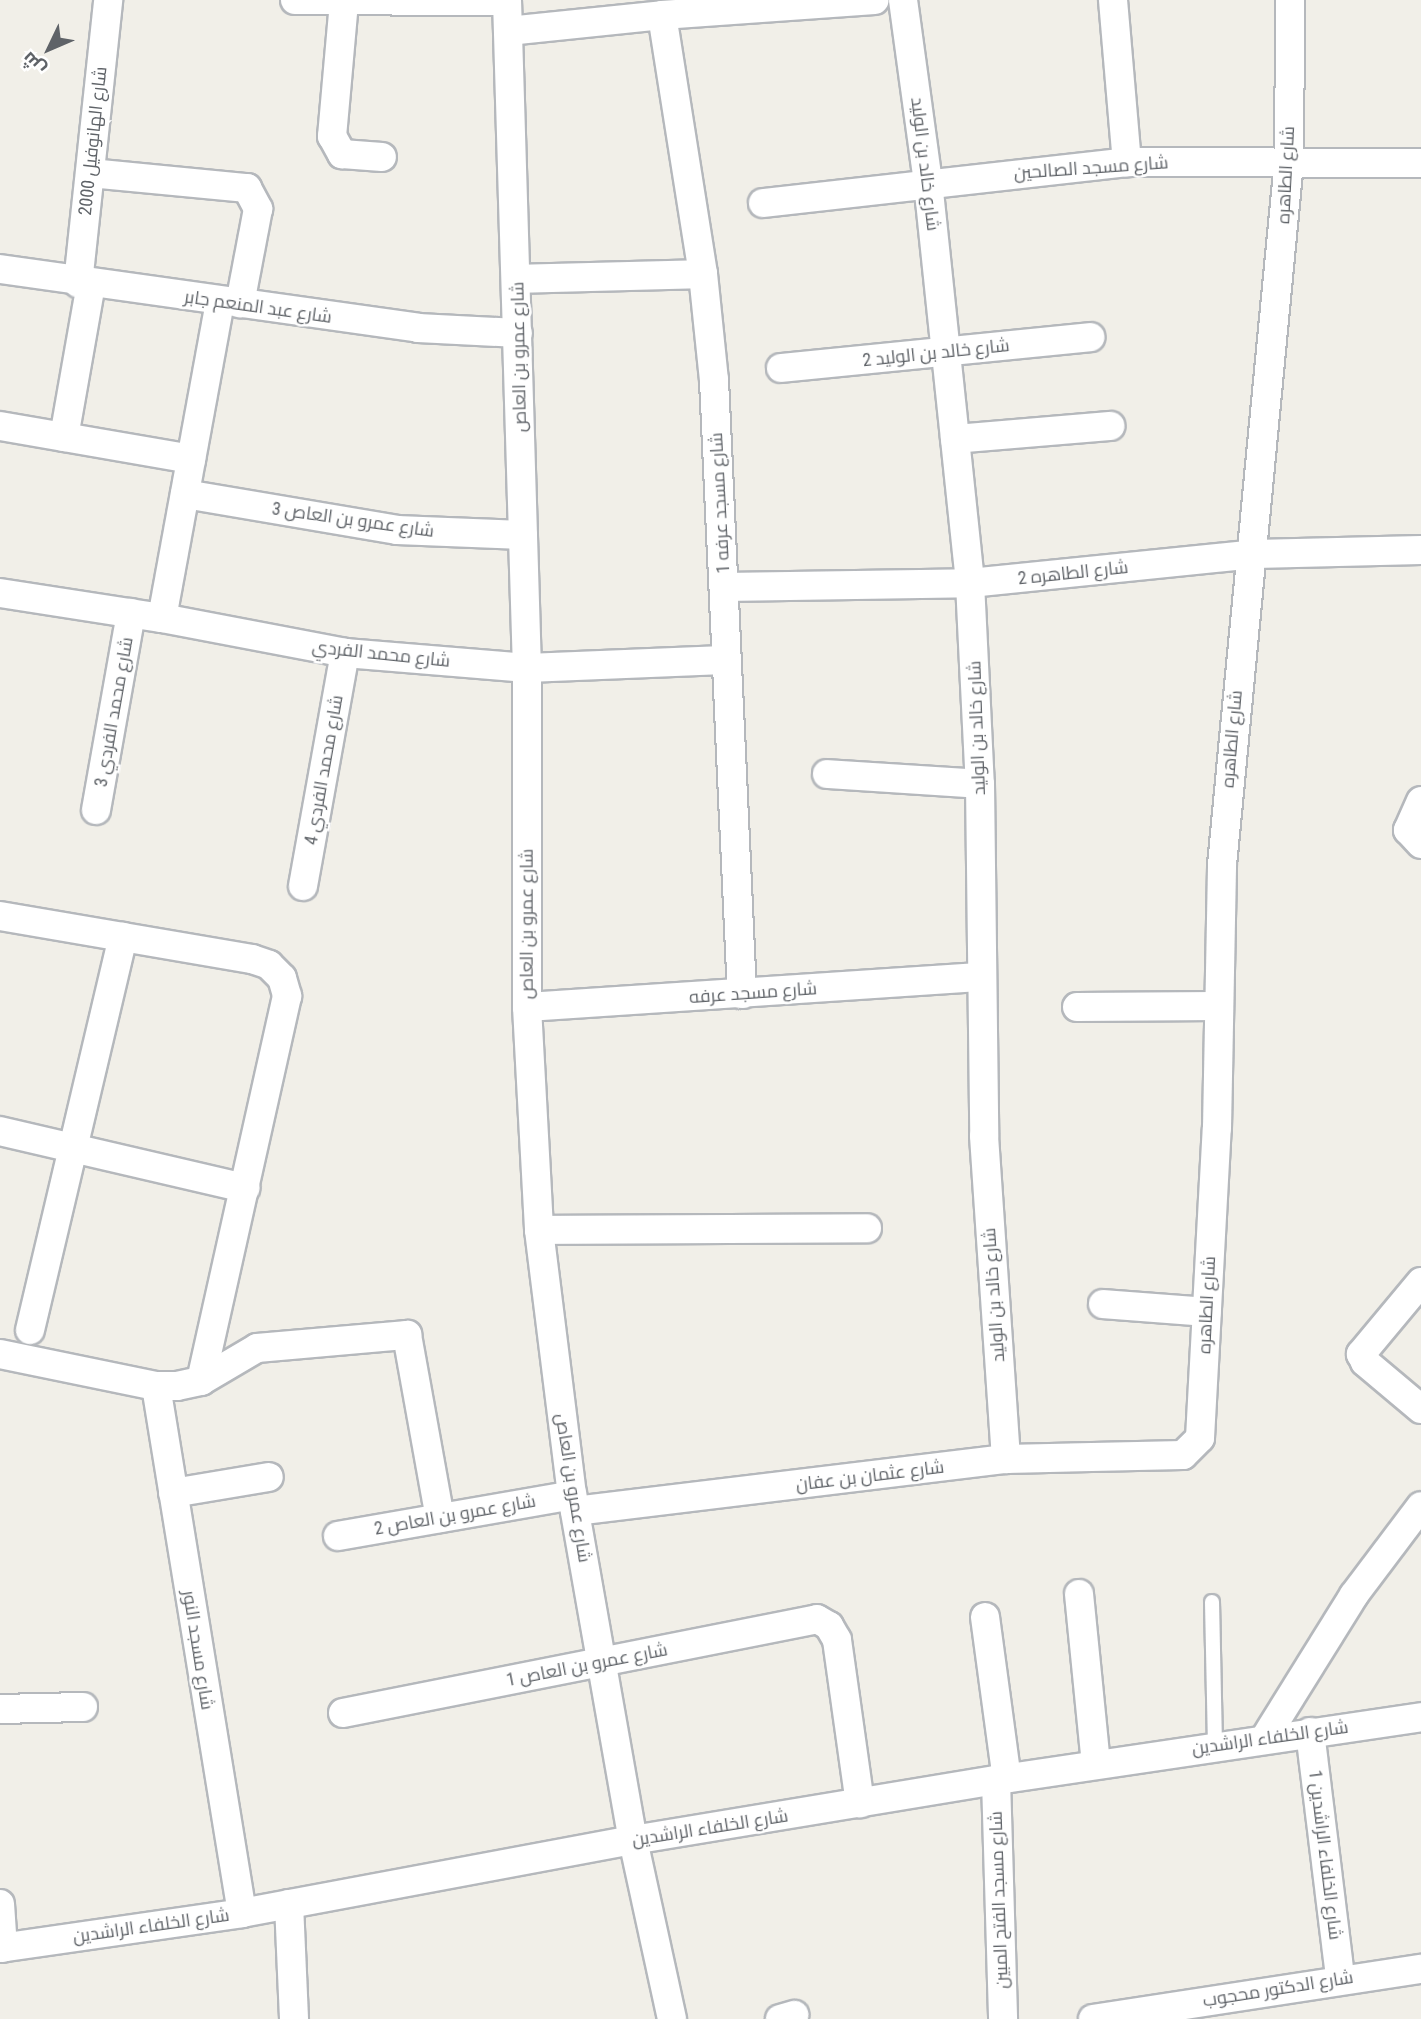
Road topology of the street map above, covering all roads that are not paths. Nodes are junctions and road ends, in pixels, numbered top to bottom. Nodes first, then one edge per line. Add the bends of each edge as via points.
1 (108, 0) edge
2 (295, 0) edge
3 (507, 0) edge
4 (874, 0) edge
5 (903, 0) edge
6 (1113, 0) edge
7 (1290, 0) edge
8 (344, 2) junction
9 (662, 15) junction
10 (508, 31) junction
11 (382, 157) dead end
12 (1127, 162) junction
13 (1289, 162) junction
14 (1421, 163) edge
15 (90, 173) junction
16 (929, 182) junction
17 (763, 203) dead end
18 (0, 269) edge
19 (703, 274) junction
20 (517, 279) junction
21 (84, 284) junction
22 (230, 302) junction
23 (517, 333) junction
24 (1090, 337) dead end
25 (946, 353) junction
26 (781, 368) dead end
27 (0, 426) edge
28 (1110, 426) dead end
29 (64, 437) junction
30 (955, 439) junction
31 (191, 459) junction
32 (185, 494) junction
33 (523, 535) junction
34 (1421, 550) edge
35 (1255, 554) junction
36 (970, 583) junction
37 (724, 587) junction
38 (0, 593) edge
39 (131, 613) junction
40 (162, 618) junction
41 (345, 653) junction
42 (724, 660) junction
43 (527, 668) junction
44 (827, 774) dead end
45 (980, 784) junction
46 (1421, 801) edge
47 (96, 810) dead end
48 (1421, 844) edge
49 (303, 886) dead end
50 (0, 916) edge
51 (122, 937) junction
52 (979, 976) junction
53 (742, 995) junction
54 (1217, 1006) junction
55 (527, 1007) junction
56 (1077, 1007) dead end
57 (0, 1131) edge
58 (73, 1148) junction
59 (244, 1188) junction
60 (867, 1228) dead end
61 (539, 1230) junction
62 (1421, 1282) edge
63 (1103, 1304) dead end
64 (1207, 1312) junction
65 (30, 1330) dead end
66 (0, 1354) edge
67 (201, 1381) junction
68 (156, 1387) junction
69 (1421, 1409) edge
70 (1166, 1457) joint
71 (1006, 1460) junction
72 (269, 1476) dead end
73 (173, 1493) junction
74 (574, 1503) junction
75 (1421, 1506) edge
76 (440, 1518) junction
77 (338, 1536) dead end
78 (1079, 1594) dead end
79 (1212, 1602) dead end
80 (985, 1617) dead end
81 (602, 1661) junction
82 (83, 1707) dead end
83 (0, 1709) edge
84 (343, 1713) dead end
85 (1421, 1717) edge
86 (1310, 1732) junction
87 (1265, 1738) junction
88 (1215, 1745) junction
89 (1096, 1764) junction
90 (1001, 1780) junction
91 (860, 1803) junction
92 (634, 1840) junction
93 (0, 1904) edge
94 (289, 1905) junction
95 (242, 1913) junction
96 (1, 1948) edge
97 (1421, 1969) edge
98 (1340, 1978) junction
99 (294, 2019) edge
100 (672, 2019) edge
101 (1003, 2019) edge
102 (1093, 2019) edge

1 - 15 street, شارع الهانوفيل 2000
2 - 8 street
3 - 8 street
3 - 10 street, شارع عمرو بن العاص
4 - 9 street
5 - 16 street, شارع خالد بن الوليد
6 - 12 street
7 - 13 street, شارع الطاهره
8 - 11 street via 332,136 342,154
9 - 10 street
9 - 19 street, شارع مسجد عرفه 1
10 - 20 street, شارع عمرو بن العاص
12 - 13 street, شارع مسجد الصالحين
12 - 16 street, شارع مسجد الصالحين
13 - 14 street, شارع مسجد الصالحين
13 - 35 street, شارع الطاهره
15 - 21 street, شارع الهانوفيل 2000
15 - 22 street via 247,188 258,209
16 - 17 street, شارع مسجد الصالحين
16 - 25 street, شارع خالد بن الوليد
18 - 21 street, شارع عبد المنعم جابر
19 - 20 street
19 - 37 street, شارع مسجد عرفه 1
20 - 23 street, شارع عمرو بن العاص
21 - 22 street, شارع عبد المنعم جابر
21 - 29 street, شارع الهانوفيل 2000
22 - 23 street, شارع عبد المنعم جابر via 418,328
22 - 31 street
23 - 33 street, شارع عمرو بن العاص
24 - 25 street, شارع خالد بن الوليد 2
25 - 26 street, شارع خالد بن الوليد 2
25 - 30 street, شارع خالد بن الوليد
27 - 29 street
28 - 30 street
29 - 31 street
30 - 36 street, شارع خالد بن الوليد
31 - 32 street
32 - 33 street, شارع عمرو بن العاص 3 via 397,530
32 - 40 street
33 - 43 street, شارع عمرو بن العاص
34 - 35 street, شارع الطاهره 2
35 - 36 street, شارع الطاهره 2
35 - 54 street, شارع الطاهره via 1234,704
36 - 37 street, شارع الطاهره 2
36 - 45 street, شارع خالد بن الوليد
37 - 42 street, شارع مسجد عرفه 1
38 - 39 street, شارع محمد الفردي
39 - 40 street, شارع محمد الفردي
39 - 47 street, شارع محمد الفردي 3
40 - 41 street, شارع محمد الفردي
41 - 43 street, شارع محمد الفردي
41 - 49 street, شارع محمد الفردي 4
42 - 43 street, شارع محمد الفردي
42 - 53 street, شارع مسجد عرفه 1
43 - 55 street, شارع عمرو بن العاص
44 - 45 street
45 - 52 street, شارع خالد بن الوليد
46 - 48 street via 1408,830
50 - 51 street
51 - 58 street
51 - 59 street via 252,959 269,965 282,978 287,996
52 - 53 street, شارع مسجد عرفه
52 - 71 street, شارع خالد بن الوليد via 984,1136
53 - 55 street, شارع مسجد عرفه
54 - 56 street
54 - 64 street, شارع الطاهره
55 - 61 street, شارع عمرو بن العاص
57 - 58 street
58 - 59 street
58 - 65 street
59 - 67 street
60 - 61 street
61 - 74 street, شارع عمرو بن العاص
62 - 69 street via 1361,1354
63 - 64 street
64 - 70 street, شارع الطاهره via 1200,1438 1183,1455
66 - 68 street
67 - 68 street
67 - 76 street via 257,1348 407,1335
68 - 73 street, شارع مسجد النور
70 - 71 street, شارع عثمان بن عفان
71 - 74 street, شارع عثمان بن عفان
72 - 73 street
73 - 95 street, شارع مسجد النور
74 - 76 street, شارع عمرو بن العاص 2
74 - 81 street, شارع عمرو بن العاص
75 - 87 street via 1354,1595
76 - 77 street, شارع عمرو بن العاص 2
78 - 89 street
79 - 88 lane
80 - 90 street, شارع مسجد الفتح المبين
81 - 84 street, شارع عمرو بن العاص 1
81 - 91 street, شارع عمرو بن العاص 1 via 817,1619 829,1626 837,1640
81 - 92 street, شارع عمرو بن العاص
82 - 83 street
85 - 86 street, شارع الخلفاء الراشدين
86 - 87 street, شارع الخلفاء الراشدين
86 - 98 street, شارع الخلفاء الراشدين 1
87 - 88 street, شارع الخلفاء الراشدين
88 - 89 street, شارع الخلفاء الراشدين
89 - 90 street, شارع الخلفاء الراشدين
90 - 91 street, شارع الخلفاء الراشدين
90 - 101 street, شارع مسجد الفتح المبين
91 - 92 street, شارع الخلفاء الراشدين
92 - 94 street, شارع الخلفاء الراشدين
92 - 100 street, شارع عمرو بن العاص
93 - 96 street
94 - 95 street, شارع الخلفاء الراشدين
94 - 99 street
95 - 96 street, شارع الخلفاء الراشدين
97 - 98 street, شارع الدكتور محجوب
98 - 102 street, شارع الدكتور محجوب

